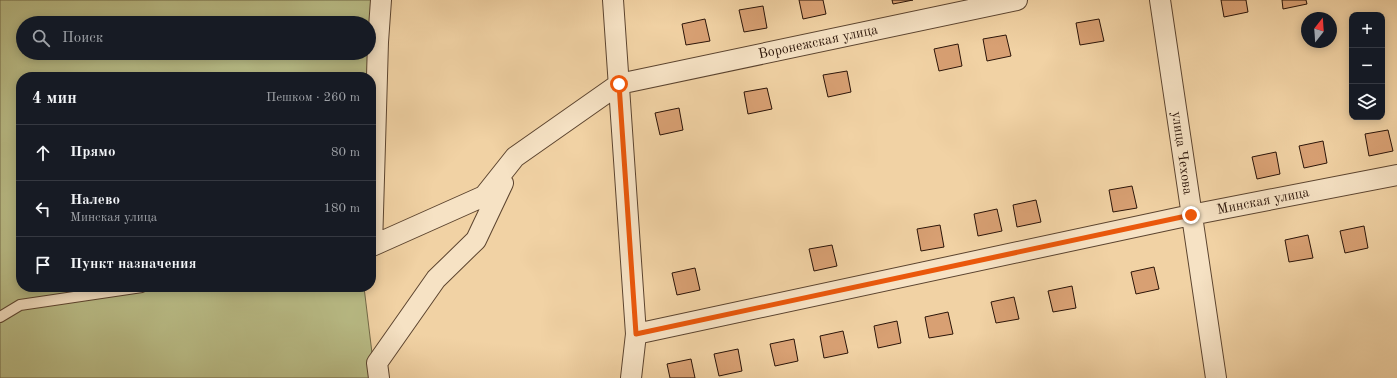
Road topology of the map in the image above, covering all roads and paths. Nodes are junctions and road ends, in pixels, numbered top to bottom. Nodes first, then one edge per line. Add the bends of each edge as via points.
1 (381, 0) edge
2 (613, 0) edge
3 (1017, 0) edge
4 (1160, 0) edge
5 (619, 84) junction
6 (376, 110) edge
7 (515, 156) junction
8 (1397, 175) edge
9 (1191, 215) junction
10 (376, 244) edge
11 (108, 292) edge
12 (0, 316) edge
13 (636, 334) junction
14 (379, 378) edge
15 (631, 378) edge
16 (1216, 378) edge

1 - 6 street
2 - 5 street
3 - 5 street, Воронежская улица
4 - 9 street, улица Чехова
5 - 7 street
5 - 13 street
7 - 10 street via 484,196
7 - 14 street via 476,240 436,279 377,363
8 - 9 street, Минская улица
9 - 13 street, Минская улица
9 - 16 street, улица Чехова
11 - 12 lane via 20,305
13 - 15 street

